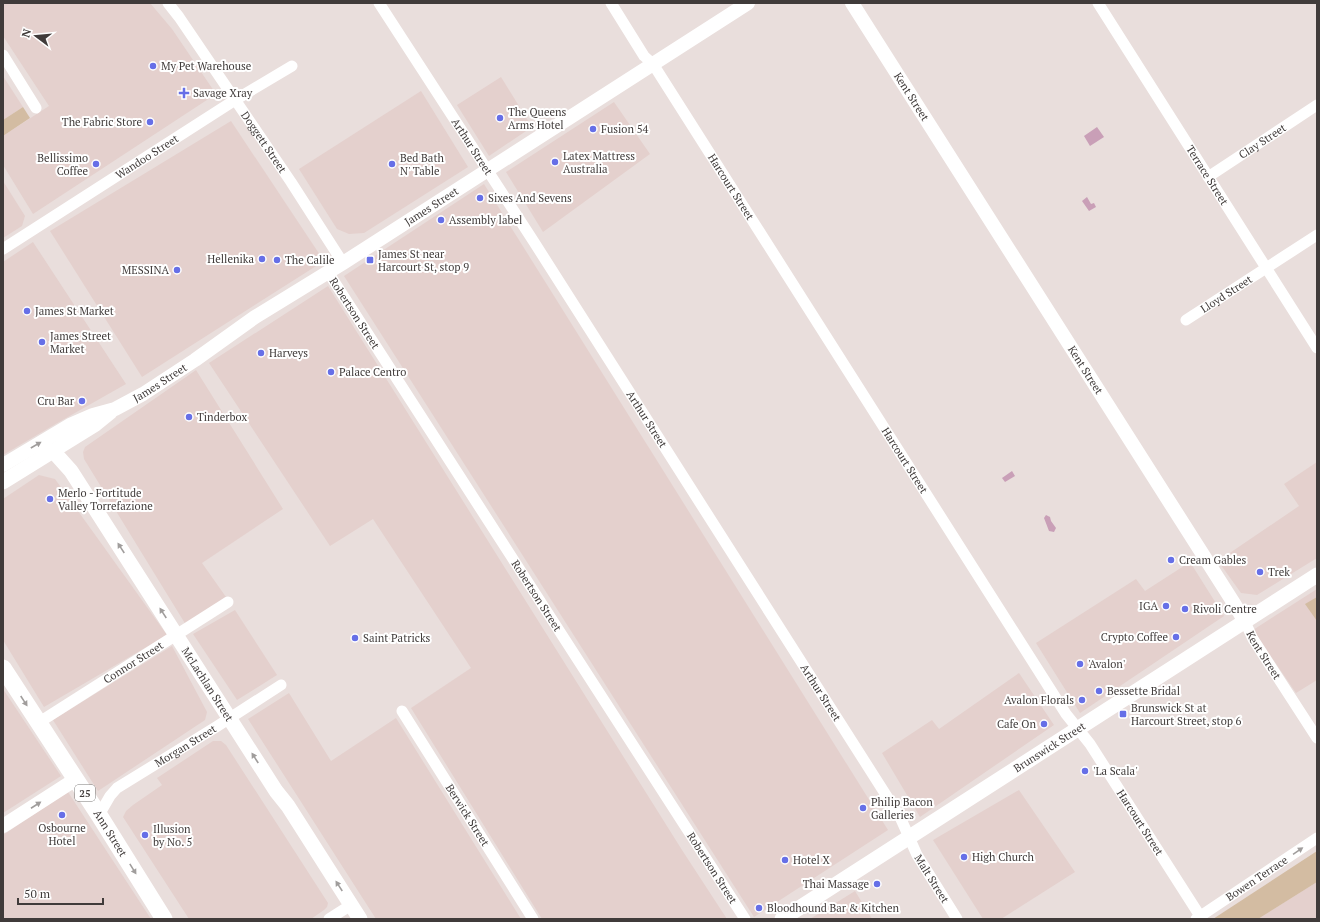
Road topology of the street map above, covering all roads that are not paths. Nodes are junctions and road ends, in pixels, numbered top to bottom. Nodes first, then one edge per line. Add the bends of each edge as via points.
1 (168, 3) edge
2 (379, 3) edge
3 (611, 3) edge
4 (748, 3) edge
5 (852, 3) edge
6 (1098, 3) edge
7 (3, 55) edge
8 (653, 64) junction
9 (292, 66) dead end
10 (235, 100) junction
11 (1317, 105) edge
12 (36, 108) dead end
13 (487, 170) junction
14 (1208, 177) junction
15 (1317, 235) edge
16 (3, 249) edge
17 (343, 263) junction
18 (1266, 268) junction
19 (328, 272) junction
20 (1186, 320) dead end
21 (1317, 348) edge
22 (114, 409) junction
23 (70, 426) junction
24 (69, 442) junction
25 (53, 451) junction
26 (3, 465) edge
27 (67, 466) junction
28 (3, 482) edge
29 (1317, 575) edge
30 (228, 602) dead end
31 (1245, 622) junction
32 (177, 635) junction
33 (3, 668) edge
34 (281, 685) dead end
35 (402, 711) dead end
36 (229, 718) junction
37 (38, 723) junction
38 (1078, 729) junction
39 (1317, 738) edge
40 (76, 779) junction
41 (99, 815) junction
42 (3, 826) edge
43 (909, 838) junction
44 (1317, 838) edge
45 (351, 905) junction
46 (1198, 918) edge
47 (164, 919) edge
48 (329, 919) edge
49 (360, 919) edge
50 (533, 919) edge
51 (745, 919) edge
52 (782, 919) edge
53 (957, 919) edge

1 - 10 street, Doggett Street
2 - 13 street, Arthur Street
3 - 8 street, Harcourt Street via 644,56
4 - 8 street, James Street
5 - 31 street, Kent Street
6 - 14 street, Terrace Street
7 - 12 street
8 - 13 street, James Street
8 - 38 street, Harcourt Street via 1062,708
9 - 10 street, Wandoo Street
10 - 16 street, Wandoo Street
10 - 17 street, Doggett Street
11 - 14 street, Clay Street
13 - 17 street, James Street
13 - 43 street, Arthur Street via 885,793
14 - 18 street, Terrace Street
15 - 18 street, Lloyd Street
17 - 19 street, James Street
18 - 20 street, Lloyd Street
18 - 21 street, Terrace Street
19 - 22 street, James Street via 255,317 196,360
19 - 51 street, Robertson Street
22 - 23 street, James Street
22 - 24 street, James Street
23 - 24 street
26 -> 23 street, James Street
24 - 25 street, James Street
24 - 27 street
25 - 27 main road, McLachlan Street
25 - 28 main road, James Street
32 -> 27 main road, McLachlan Street
29 - 31 main road, Brunswick Street
30 - 32 street, Connor Street
31 - 38 main road, Brunswick Street
31 - 39 street, Kent Street via 1253,639
32 - 36 main road, McLachlan Street
32 - 37 street, Connor Street
33 -> 37 main road, Ann Street / 25
34 - 36 street, Morgan Street
35 - 50 street, Berwick Street
36 - 41 street, Morgan Street via 117,788
45 -> 36 main road, McLachlan Street
37 - 40 main road, Ann Street / 25
38 - 43 main road, Brunswick Street
38 - 46 street, Harcourt Street via 1090,744
40 - 41 main road, Ann Street / 25
42 -> 40 street
41 -> 47 main road, Ann Street / 25
43 - 52 main road, Brunswick Street
43 - 53 street, Malt Street
46 -> 44 street, Bowen Terrace
45 - 48 street
45 - 49 main road, McLachlan Street

